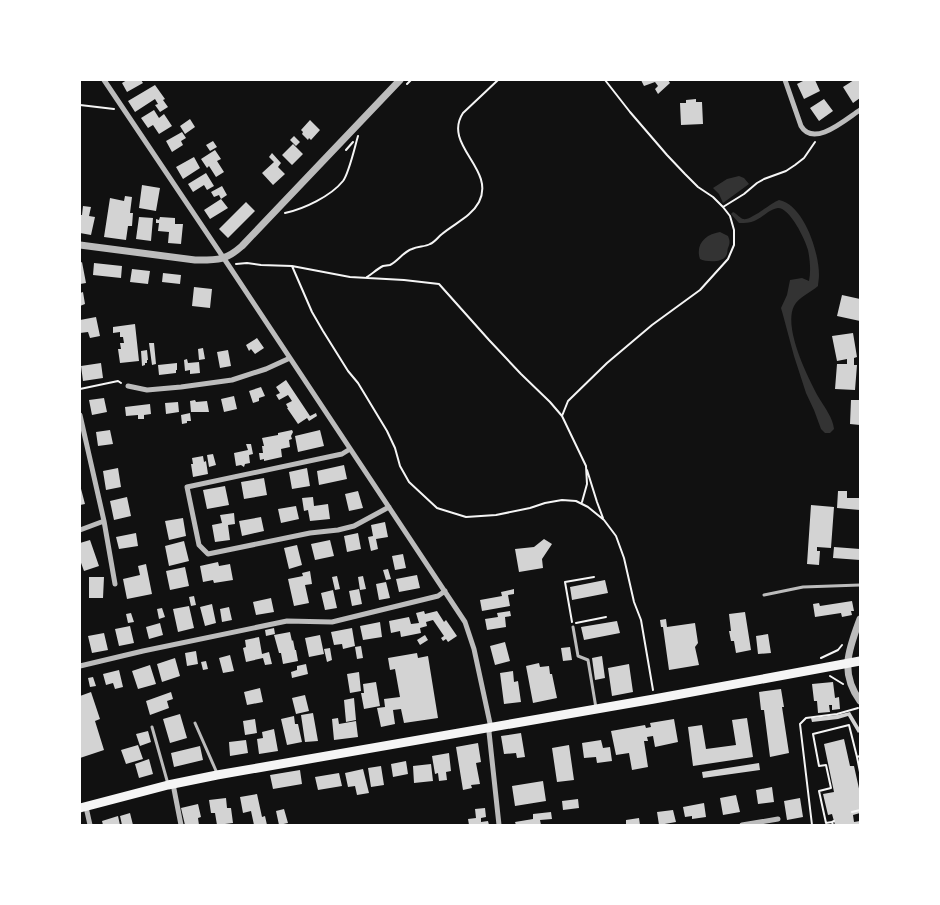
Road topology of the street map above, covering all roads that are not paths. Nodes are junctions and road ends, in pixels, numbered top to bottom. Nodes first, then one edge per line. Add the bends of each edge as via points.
1 (104, 80) edge
2 (400, 80) edge
3 (785, 80) edge
4 (860, 110) edge
5 (80, 245) edge
6 (224, 259) junction
7 (290, 358) junction
8 (128, 386) road end
9 (80, 415) edge
10 (350, 449) junction
11 (389, 507) junction
12 (104, 521) junction
13 (80, 530) edge
14 (115, 584) dead end
15 (860, 586) edge
16 (445, 592) junction
17 (764, 595) dead end
18 (860, 618) edge
19 (573, 625) road end
20 (860, 661) edge
21 (847, 663) junction
22 (80, 666) edge
23 (860, 701) edge
24 (596, 710) junction
25 (195, 723) dead end
26 (152, 727) dead end
27 (491, 728) junction
28 (218, 774) junction
29 (170, 785) junction
30 (83, 808) edge
31 (778, 819) dead end
32 (90, 825) edge
33 (181, 825) edge
34 (499, 825) edge
35 (742, 825) edge

1 - 6 street
2 - 6 street via 242,246
3 - 4 street via 801,126 808,133 827,132
5 - 6 street via 195,260
6 - 7 street
7 - 8 street via 232,380 181,388 146,390
7 - 10 street
9 - 12 street
10 - 11 street
10 - 11 street via 342,454 188,487 199,545 208,554 338,530 354,526
11 - 16 street
12 - 13 street
12 - 14 street
15 - 17 lane via 803,587
16 - 22 street via 332,622 287,621
16 - 27 street via 469,630
18 - 21 street
19 - 24 lane via 578,656 588,660
20 - 21 main road
21 - 23 street via 850,682
21 - 24 main road
24 - 27 main road
25 - 28 lane
26 - 29 lane
27 - 28 main road
27 - 34 street
28 - 29 main road
29 - 30 main road
29 - 33 street
30 - 32 street
31 - 35 street

